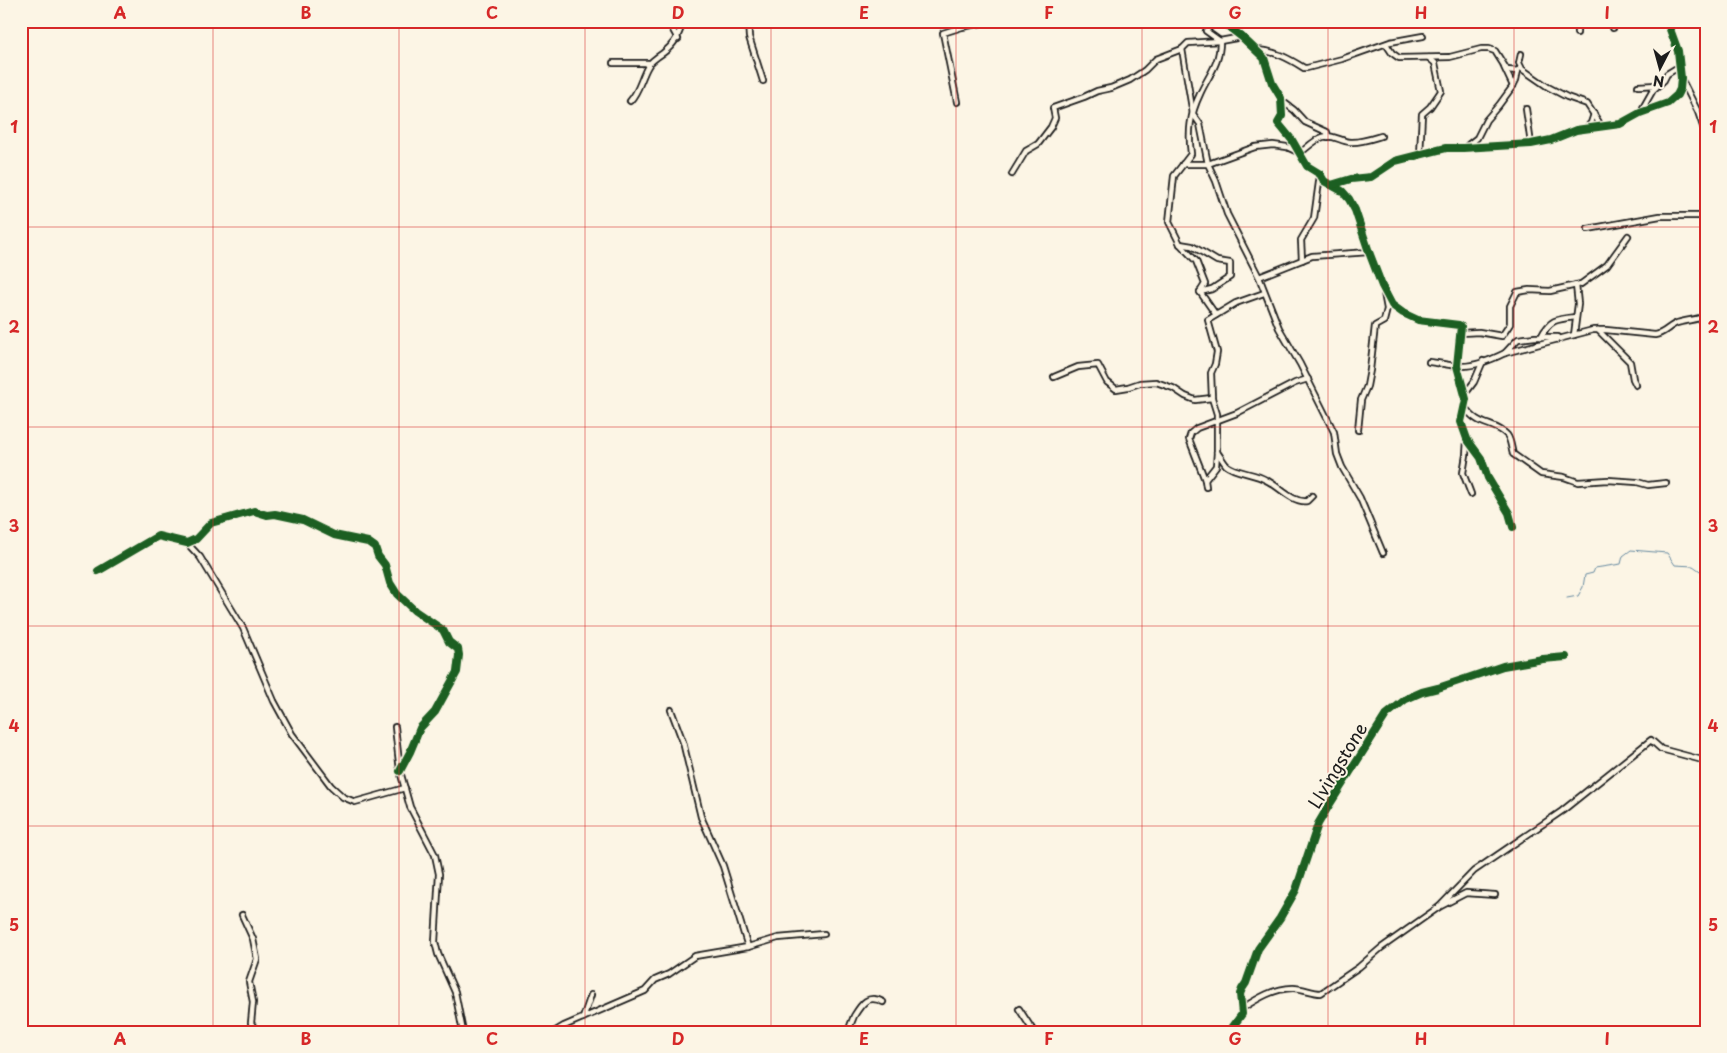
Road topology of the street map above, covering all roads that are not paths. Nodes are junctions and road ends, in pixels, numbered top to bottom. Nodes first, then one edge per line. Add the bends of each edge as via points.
1 (668, 21) edge
2 (684, 21) edge
3 (748, 21) edge
4 (991, 21) edge
5 (1215, 21) edge
6 (1226, 21) edge
7 (1577, 21) edge
8 (1611, 21) edge
9 (1667, 21) edge
10 (1613, 28) dead end
11 (1577, 33) dead end
12 (1423, 36) dead end
13 (1242, 37) junction
14 (678, 39) junction
15 (1220, 41) junction
16 (1386, 44) junction
17 (1182, 49) junction
18 (1257, 50) junction
19 (1522, 54) dead end
20 (1428, 57) junction
21 (613, 63) dead end
22 (1519, 63) junction
23 (649, 64) junction
24 (1503, 66) junction
25 (1680, 66) junction
26 (1518, 71) junction
27 (1681, 78) junction
28 (763, 81) dead end
29 (1658, 85) junction
30 (1513, 86) junction
31 (1638, 86) dead end
32 (630, 101) dead end
33 (1282, 101) junction
34 (956, 102) dead end
35 (1526, 109) dead end
36 (1640, 113) junction
37 (1193, 114) junction
38 (1594, 114) junction
39 (1602, 127) junction
40 (1585, 129) junction
41 (1706, 135) edge
42 (1328, 136) junction
43 (1381, 136) dead end
44 (1531, 144) junction
45 (1463, 148) junction
46 (1300, 153) junction
47 (1420, 155) junction
48 (1183, 164) junction
49 (1208, 164) junction
50 (1012, 174) dead end
51 (1320, 174) junction
52 (1331, 185) junction
53 (1706, 216) edge
54 (1588, 229) dead end
55 (1628, 236) dead end
56 (1180, 244) junction
57 (1369, 252) junction
58 (1302, 260) junction
59 (1259, 277) junction
60 (1576, 285) junction
61 (1382, 286) junction
62 (1200, 292) junction
63 (1264, 293) junction
64 (1216, 315) junction
65 (1706, 316) edge
66 (1576, 317) junction
67 (1598, 330) junction
68 (1461, 333) junction
69 (1574, 335) junction
70 (1541, 336) junction
71 (1565, 338) junction
72 (1505, 353) junction
73 (1483, 361) junction
74 (1429, 362) dead end
75 (1457, 366) junction
76 (1054, 377) dead end
77 (1308, 379) junction
78 (1636, 386) dead end
79 (1465, 394) junction
80 (1212, 398) junction
81 (1465, 407) junction
82 (1217, 421) junction
83 (1358, 430) dead end
84 (1467, 439) junction
85 (1217, 452) junction
86 (1205, 480) junction
87 (1666, 483) dead end
88 (1206, 487) dead end
89 (1471, 494) dead end
90 (1312, 496) dead end
91 (1513, 527) dead end
92 (187, 543) junction
93 (1383, 553) dead end
94 (98, 571) dead end
95 (1566, 657) dead end
96 (671, 710) dead end
97 (396, 726) dead end
98 (1706, 761) edge
99 (400, 771) junction
100 (405, 788) junction
101 (1495, 895) dead end
102 (1439, 907) junction
103 (242, 914) dead end
104 (824, 934) dead end
105 (748, 947) junction
106 (591, 995) dead end
107 (883, 1002) dead end
108 (1019, 1009) dead end
109 (1241, 1009) junction
110 (583, 1018) junction
111 (256, 1032) edge
112 (463, 1032) edge
113 (554, 1032) edge
114 (849, 1032) edge
115 (1034, 1032) edge
116 (1229, 1032) edge

1 - 14 street
2 - 14 street
3 - 28 street via 749,37
4 - 34 street via 943,33
5 - 15 street via 1206,31
6 - 13 street
7 - 11 street
8 - 10 street
9 - 25 street
12 - 16 street
13 - 15 street
13 - 18 street
14 - 23 street
15 - 17 street via 1188,43
15 - 37 street via 1219,58
16 - 18 street via 1307,68 1281,54
16 - 20 street via 1399,58
17 - 37 street
17 - 50 street via 1156,59 1130,80 1053,108 1055,118 1038,144 1026,151
18 - 33 street via 1264,58
19 - 22 street
20 - 24 street via 1450,58 1489,49 1494,51
20 - 47 street via 1435,63 1441,91 1422,114
21 - 23 street
22 - 26 street
22 - 38 street via 1525,71 1548,86 1587,104
23 - 32 street via 637,95
24 - 26 street via 1507,70
24 - 30 street
25 - 27 street
25 - 29 street via 1666,74
26 - 30 street
27 - 36 street via 1677,96 1668,103
27 - 41 street
29 - 31 street
29 - 36 street
30 - 45 street via 1486,120 1477,138
33 - 42 street via 1305,122 1327,132
33 - 46 street via 1282,116 1278,123
35 - 44 street
36 - 39 street via 1620,124
37 - 48 street via 1188,133 1191,154
37 - 49 street via 1200,124
38 - 39 street
38 - 40 street
39 - 40 street
40 - 44 street
42 - 43 street via 1350,142
42 - 46 street
44 - 45 street
45 - 47 street via 1446,148
46 - 49 street via 1282,146 1255,147
46 - 51 street via 1307,166
47 - 52 street via 1395,161 1371,177
48 - 49 street
48 - 56 street via 1174,176 1169,222
49 - 59 street via 1227,214
51 - 52 street
51 - 58 street via 1314,218 1301,240
52 - 57 street via 1349,199
53 - 54 street via 1660,216
55 - 60 street via 1607,265
56 - 62 street via 1196,261 1205,284
56 - 62 street via 1192,246 1217,261 1230,263 1230,277 1212,289
57 - 58 street via 1312,256
57 - 61 street
58 - 59 street
59 - 63 street
60 - 66 street
60 - 68 street via 1550,292 1517,292 1510,306 1510,324 1502,336
61 - 68 street via 1392,305 1402,313 1418,320 1459,325
61 - 83 street via 1387,309 1384,321 1375,326
62 - 64 street
63 - 64 street via 1242,300
63 - 77 street via 1279,328
64 - 80 street via 1208,320 1216,352 1211,373
65 - 67 street via 1677,323 1656,336
66 - 69 street
66 - 70 street via 1553,321
67 - 69 street
67 - 78 street via 1630,362
68 - 75 street
69 - 71 street
70 - 71 street
70 - 72 street via 1518,339
71 - 72 street
72 - 73 street
73 - 75 street
73 - 79 street
74 - 75 street
75 - 79 street
76 - 80 street via 1078,367 1098,366 1107,382 1116,389 1140,382 1156,382 1196,400
77 - 82 street
77 - 93 street via 1334,432 1342,467 1360,498
79 - 81 street
80 - 82 street
81 - 84 street via 1462,422
81 - 87 street via 1470,416 1505,433 1513,454 1541,474 1578,482
82 - 85 street
82 - 86 street via 1197,428 1189,439
84 - 89 street via 1463,473
84 - 91 street via 1481,458
85 - 86 street via 1216,466
85 - 90 street via 1234,470 1254,474 1298,500 1307,501
86 - 88 street
92 - 94 street via 158,536
92 - 99 street via 196,539 211,523 254,512 302,520 334,536 368,542 375,547 397,594 443,630 460,655 457,672 435,712 420,728
92 - 100 street via 200,557 242,628 292,734 331,786 355,802
95 - 109 street, LIvingstone via 1503,666 1422,692 1406,699 1386,715 1318,824 1296,890 1254,956 1242,989
96 - 105 street via 683,742 701,817 724,866
97 - 99 street
98 - 102 street via 1661,749 1651,740 1562,810 1474,871
99 - 100 street
100 - 112 street via 410,807 435,855 439,874 435,942 455,992
101 - 102 street via 1466,893
102 - 109 street via 1321,992 1294,988 1280,990
103 - 111 street via 253,939 257,959 249,982 253,1002 251,1023
104 - 105 street via 778,938
105 - 110 street via 695,956 655,980 645,991
106 - 110 street
107 - 114 street via 876,998 865,1001 848,1028
108 - 115 street
109 - 116 street, LIvingstone via 1242,1014
110 - 113 street

